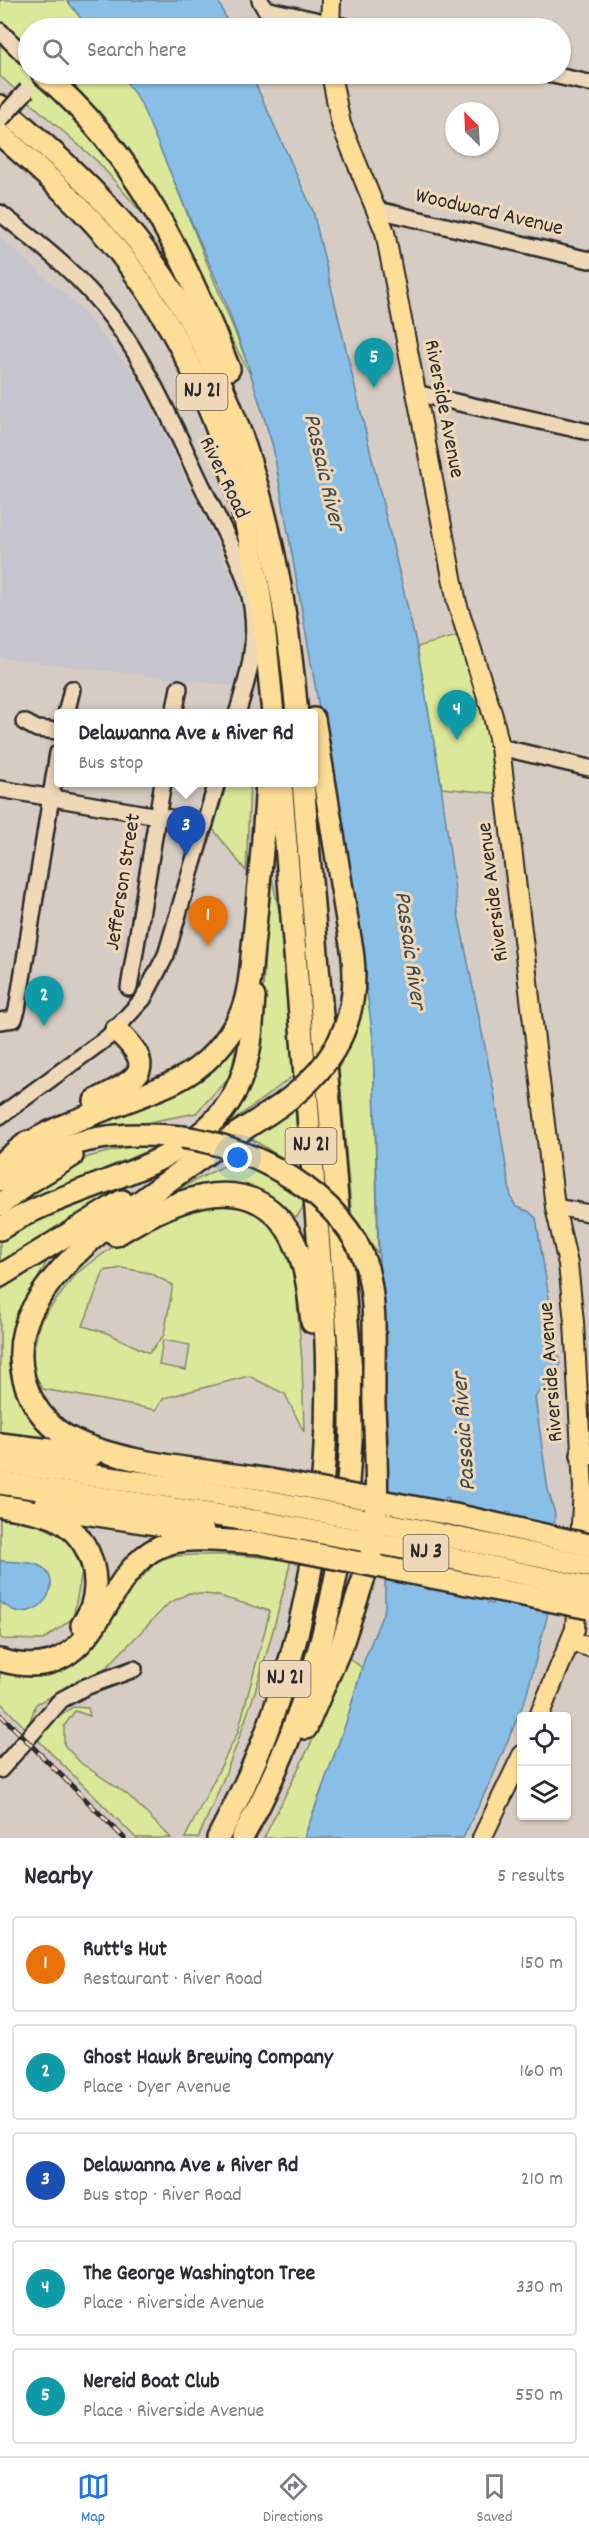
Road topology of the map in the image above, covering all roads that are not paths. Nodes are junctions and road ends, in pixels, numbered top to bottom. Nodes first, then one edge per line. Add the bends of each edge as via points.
1 (260, 0) edge
2 (330, 0) edge
3 (300, 18) edge
4 (331, 18) edge
5 (0, 31) edge
6 (18, 49) edge
7 (571, 79) edge
8 (589, 83) edge
9 (33, 84) edge
10 (52, 84) edge
11 (333, 84) edge
12 (0, 106) edge
13 (0, 120) edge
14 (0, 134) edge
15 (378, 210) junction
16 (0, 213) edge
17 (589, 260) edge
18 (415, 393) junction
19 (589, 432) edge
20 (249, 457) junction
21 (266, 523) junction
22 (179, 688) dead end
23 (72, 689) dead end
24 (67, 709) edge
25 (175, 709) edge
26 (239, 709) edge
27 (272, 709) edge
28 (296, 709) edge
29 (312, 709) edge
30 (24, 722) dead end
31 (54, 731) edge
32 (318, 744) edge
33 (500, 747) junction
34 (589, 767) edge
35 (54, 778) edge
36 (162, 787) edge
37 (216, 787) edge
38 (267, 787) edge
39 (281, 787) edge
40 (303, 787) edge
41 (0, 789) edge
42 (51, 797) junction
43 (158, 816) junction
44 (205, 824) junction
45 (258, 898) junction
46 (129, 988) dead end
47 (0, 1021) edge
48 (116, 1030) junction
49 (0, 1116) edge
50 (234, 1134) junction
51 (177, 1136) junction
52 (18, 1150) junction
53 (0, 1164) edge
54 (0, 1180) edge
55 (0, 1205) edge
56 (555, 1207) junction
57 (589, 1213) edge
58 (0, 1229) edge
59 (0, 1276) edge
60 (44, 1294) junction
61 (0, 1444) edge
62 (585, 1449) edge
63 (0, 1462) edge
64 (156, 1462) junction
65 (0, 1483) edge
66 (0, 1504) edge
67 (320, 1510) junction
68 (265, 1512) junction
69 (259, 1543) junction
70 (589, 1543) edge
71 (589, 1566) edge
72 (471, 1584) junction
73 (589, 1588) edge
74 (589, 1608) edge
75 (589, 1621) edge
76 (580, 1644) edge
77 (0, 1649) edge
78 (0, 1660) edge
79 (134, 1669) dead end
80 (541, 1712) edge
81 (517, 1765) edge
82 (0, 1770) edge
83 (269, 1784) junction
84 (218, 1838) edge
85 (242, 1838) edge
86 (482, 1838) edge

1 - 3 street via 265,9
2 - 4 main road
5 - 6 street
7 - 8 street
9 - 13 street, bridge
10 - 20 highway via 89,120 120,159 173,241 229,370
11 - 15 main road, Riverside Avenue via 341,124
12 - 20 highway, NJ 21 via 90,188 157,268 211,360
14 - 27 highway, NJ 21 via 67,195 119,252 158,308 192,369 218,430 245,528 260,597
15 - 17 street, Woodward Avenue
15 - 18 main road, Riverside Avenue
16 - 26 street, River Road via 66,266 126,337 225,533 246,581 253,614 253,652
18 - 19 street
18 - 33 main road, Riverside Avenue via 457,603
20 - 21 highway, NJ 21
21 - 28 highway, NJ 21 via 285,617
21 - 29 highway via 294,615
22 - 25 street
23 - 24 street
30 - 31 street via 37,729
32 - 50 highway, bridge via 354,963 349,1015 336,1047 317,1076 298,1093
33 - 34 street
33 - 56 main road, Riverside Avenue
35 - 42 street
36 - 43 street, Jefferson Street
37 - 44 street
38 - 45 highway
39 - 67 highway, NJ 21 via 325,1321 327,1406
40 - 83 highway, NJ 21 via 348,1336 351,1432 346,1510 328,1614 302,1703
41 - 42 street
42 - 43 street
42 - 47 street via 19,999 14,1019
43 - 44 street
43 - 46 street, Jefferson Street
44 - 48 street via 162,965 143,999
45 - 52 highway via 246,999 236,1022 212,1055 179,1079 52,1130
45 - 58 highway via 248,1053 239,1084 219,1116 197,1138 176,1151 32,1210
48 - 49 street
48 - 52 highway via 139,1055 139,1070 134,1078
50 - 59 highway
50 - 60 highway via 87,1244
51 - 54 highway via 128,1133 87,1140 40,1158
51 - 55 highway via 120,1141 90,1149 49,1170
51 - 83 highway, bridge via 235,1150 284,1173 346,1228 368,1275 376,1503 370,1559 348,1628 315,1708
52 - 53 highway
56 - 57 street
56 - 62 main road, Riverside Avenue via 568,1264
60 - 64 highway via 26,1324 21,1350 26,1386 38,1410 74,1440
60 - 67 highway via 116,1235 182,1200 230,1194 255,1201 269,1210 292,1237 307,1283 316,1364
61 - 64 highway
62 - 76 main road, Riverside Avenue via 577,1609
63 - 68 highway, NJ 3
64 - 70 highway, bridge via 270,1480
65 - 68 highway, NJ 3
66 - 69 highway via 175,1527
66 - 77 highway via 42,1514 68,1527 89,1553 96,1584 89,1614 63,1643 34,1653
67 - 84 highway, NJ 21 via 302,1615 284,1682 254,1764
68 - 71 highway, NJ 3, bridge via 419,1530
68 - 73 highway, NJ 3, bridge via 398,1547
69 - 72 highway, bridge
69 - 78 highway via 185,1541 161,1546 135,1565 89,1634 68,1652 34,1664
72 - 74 highway, bridge
72 - 75 highway, bridge
76 - 80 main road, Riverside Avenue
79 - 82 street via 76,1690 61,1700
81 - 86 main road
83 - 85 highway, NJ 21

